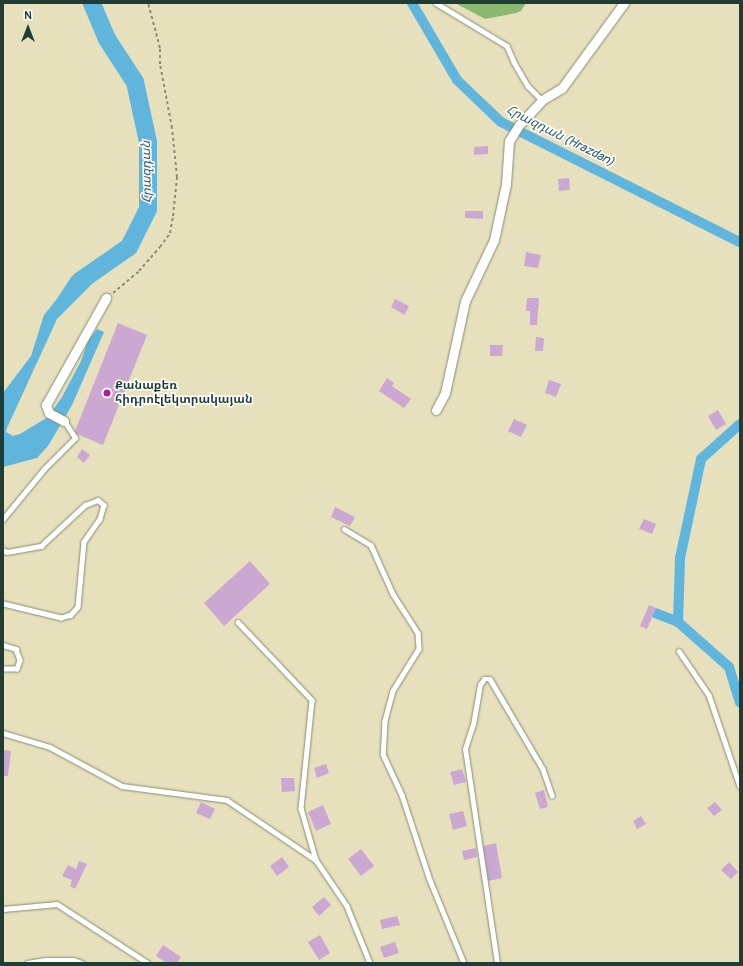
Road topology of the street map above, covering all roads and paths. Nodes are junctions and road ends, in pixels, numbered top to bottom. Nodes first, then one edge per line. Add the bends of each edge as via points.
1 (148, 3) edge
2 (436, 3) edge
3 (624, 3) edge
4 (542, 100) junction
5 (106, 298) joint
6 (436, 410) dead end
7 (64, 421) joint
8 (3, 518) edge
9 (344, 529) dead end
10 (3, 550) edge
11 (3, 604) edge
12 (238, 622) dead end
13 (3, 645) edge
14 (679, 651) dead end
15 (3, 669) edge
16 (3, 733) edge
17 (740, 786) edge
18 (552, 795) dead end
19 (316, 860) junction
20 (3, 909) edge
21 (27, 963) edge
22 (82, 963) edge
23 (148, 963) edge
24 (370, 963) edge
25 (464, 963) edge
26 (497, 963) edge

1 - 5 path via 160,48 160,64 170,115 177,177 170,233 139,271
2 - 4 lane via 507,46 528,86
3 - 4 street via 562,88
4 - 6 street via 519,125 510,141 506,184 494,240 465,301 445,393
5 - 7 street via 46,405 49,413
7 - 8 lane via 75,438 44,469
9 - 25 lane via 371,545 393,594 418,633 419,648 393,691 386,721 383,754 402,795 430,880
10 - 11 lane via 7,552 41,546 85,505 98,500 104,506 100,519 84,542 78,607 71,615 61,618
12 - 19 lane via 312,700 301,808
13 - 15 lane via 16,649 20,660 17,669
14 - 17 lane via 709,695
16 - 19 lane via 50,747 122,786 227,800
18 - 26 lane via 543,769 490,679 484,679 480,685 473,724 465,748
19 - 24 lane via 347,906
20 - 23 lane via 57,904
21 - 22 lane via 74,960

